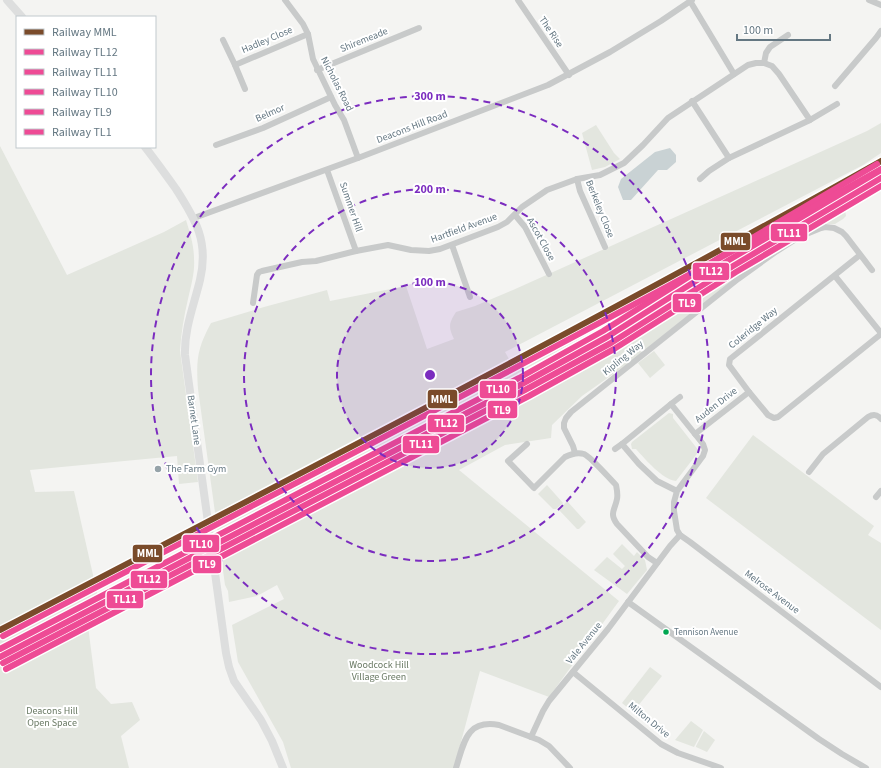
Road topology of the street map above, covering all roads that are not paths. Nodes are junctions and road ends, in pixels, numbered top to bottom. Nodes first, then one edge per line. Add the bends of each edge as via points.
1 (7, 0) edge
2 (285, 0) edge
3 (518, 0) edge
4 (870, 0) edge
5 (691, 1) edge
6 (881, 5) edge
7 (21, 16) edge
8 (419, 28) dead end
9 (881, 31) edge
10 (308, 34) junction
11 (788, 35) dead end
12 (223, 40) dead end
13 (764, 63) junction
14 (235, 65) junction
15 (317, 70) junction
16 (734, 74) junction
17 (568, 75) junction
18 (835, 86) dead end
19 (245, 89) dead end
20 (331, 97) junction
21 (692, 101) junction
22 (837, 104) dead end
23 (810, 120) junction
24 (216, 145) dead end
25 (146, 148) edge
26 (358, 158) junction
27 (729, 158) junction
28 (327, 170) junction
29 (577, 179) junction
30 (700, 179) dead end
31 (515, 215) junction
32 (194, 218) junction
33 (452, 244) junction
34 (605, 246) dead end
35 (356, 252) junction
36 (860, 256) junction
37 (872, 270) dead end
38 (549, 274) dead end
39 (835, 276) junction
40 (470, 297) dead end
41 (253, 303) dead end
42 (881, 333) edge
43 (749, 392) junction
44 (680, 397) dead end
45 (671, 404) junction
46 (881, 419) edge
47 (695, 434) junction
48 (527, 444) dead end
49 (622, 444) junction
50 (836, 444) junction
51 (615, 449) dead end
52 (840, 450) dead end
53 (575, 453) junction
54 (809, 472) dead end
55 (881, 490) edge
56 (677, 491) junction
57 (876, 497) dead end
58 (680, 535) junction
59 (657, 563) junction
60 (628, 602) junction
61 (573, 672) junction
62 (881, 687) edge
63 (531, 737) junction
64 (283, 768) edge
65 (456, 768) edge
66 (570, 768) edge
67 (721, 768) edge
68 (865, 768) edge

1 - 7 main road
2 - 10 street, Nicholas Road
3 - 17 street, The Rise
4 - 6 street
5 - 16 street
5 - 17 street, Deacons Hill Road
8 - 15 street, Shiremeade
9 - 18 street
10 - 14 street, Hadley Close
10 - 15 street, Nicholas Road
11 - 13 street via 770,47
12 - 14 street, Hadley Close
13 - 16 street, Hartfield Avenue via 748,65
13 - 23 street via 772,66 779,74
14 - 19 street, Hadley Close
15 - 20 street, Nicholas Road
16 - 21 street, Hartfield Avenue
17 - 26 street, Deacons Hill Road via 530,93
20 - 24 street, Belmor via 263,128
20 - 26 street, Nicholas Road via 344,120
21 - 27 street
21 - 29 street, Hartfield Avenue via 668,118 624,163 600,175
22 - 23 street
23 - 27 street
25 - 32 main road, Barnet Lane
26 - 28 street, Deacons Hill Road
27 - 30 street
28 - 32 street, Deacons Hill Road
28 - 35 street, Summer Hill
29 - 31 street, Hartfield Avenue via 547,190
29 - 34 street, Berkeley Close
31 - 33 street, Hartfield Avenue via 498,227
31 - 38 street, Ascot Close via 525,227
32 - 64 main road, Barnet Lane via 201,239 203,266 184,345 226,653 234,681 261,720
33 - 35 street, Hartfield Avenue via 429,251 388,245
33 - 40 street
35 - 41 street, Hartfield Avenue via 259,272
36 - 37 street, Kipling Way
36 - 39 street, Coleridge Way
36 - 53 street, Kipling Way via 842,232 830,227 800,237 774,253 571,412 566,418 564,428
39 - 42 street
39 - 43 street, Coleridge Way via 730,359 730,367
42 - 43 street, Coleridge Way via 774,418 768,415
43 - 47 street, Auden Drive
44 - 45 street
45 - 47 street
45 - 49 street
46 - 50 street via 871,415
47 - 56 street via 705,450
48 - 53 street via 508,461 534,488 565,457
49 - 51 street
49 - 56 street via 657,481
50 - 52 street
50 - 54 street via 823,454
53 - 59 street via 588,457 616,485 618,498 613,519 648,557
55 - 57 street
56 - 58 street via 674,511
58 - 59 street
58 - 62 street, Melrose Avenue
59 - 60 street, Vale Avenue
60 - 61 street, Vale Avenue
60 - 68 street via 819,739
61 - 63 street, Vale Avenue via 549,701
61 - 67 street, Milton Drive via 661,744 678,753
63 - 65 street via 499,725 482,724 471,731 465,740
63 - 66 street via 549,746

